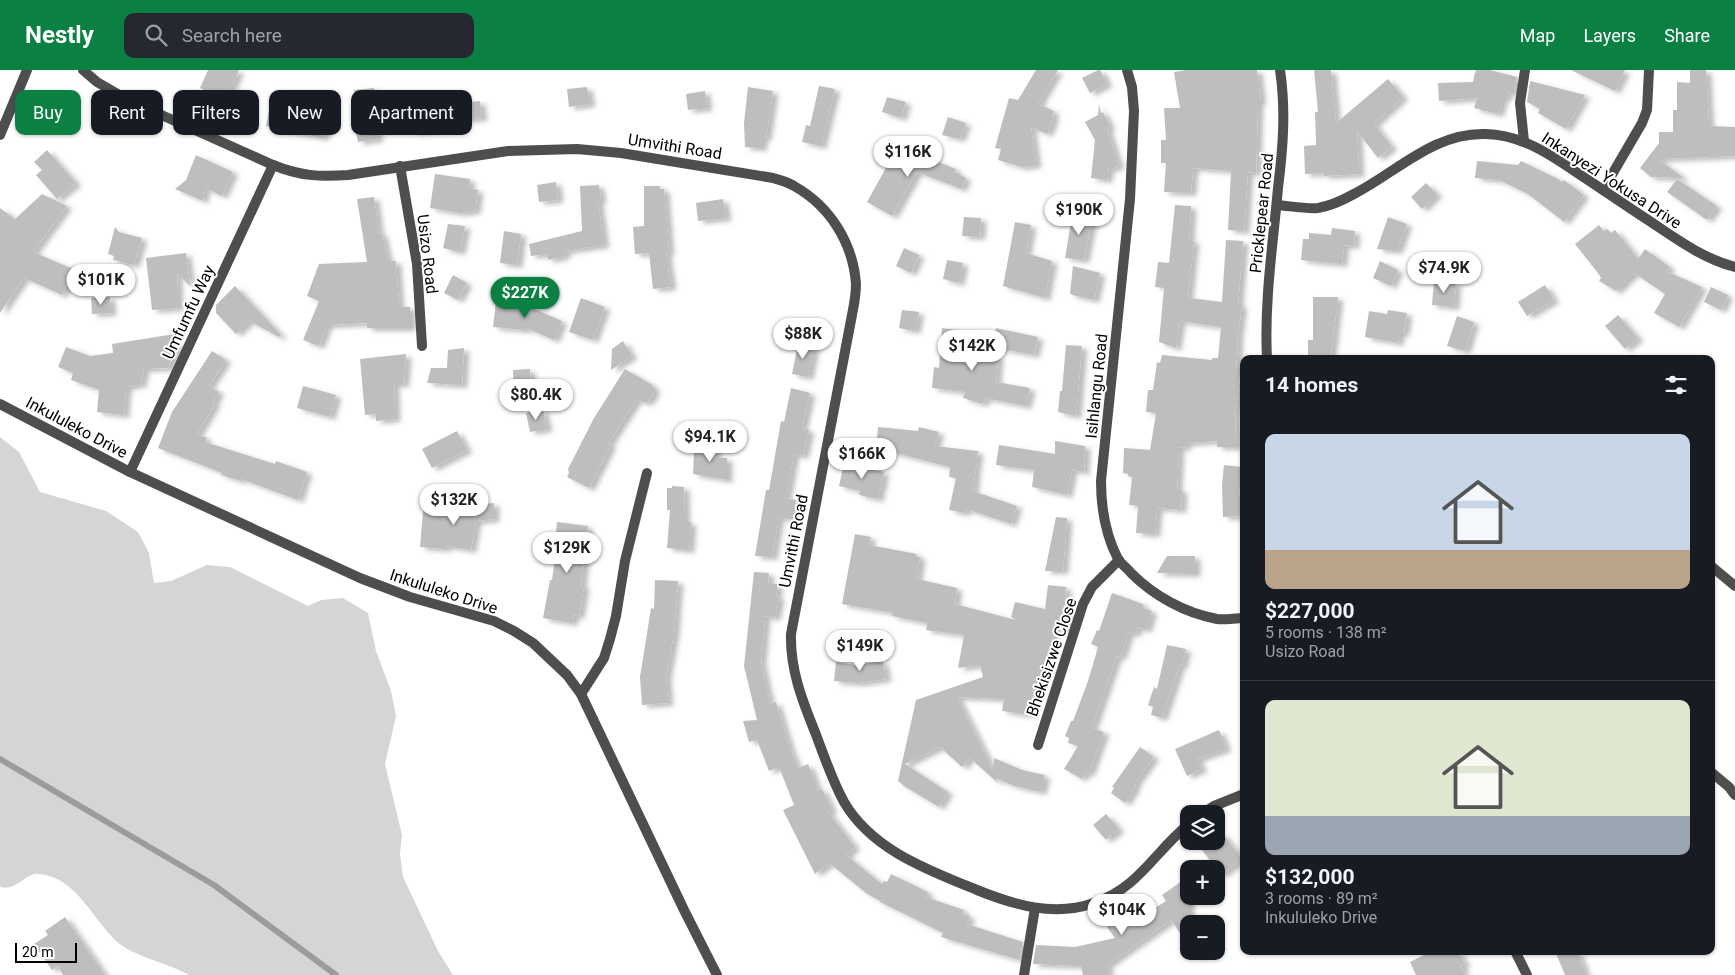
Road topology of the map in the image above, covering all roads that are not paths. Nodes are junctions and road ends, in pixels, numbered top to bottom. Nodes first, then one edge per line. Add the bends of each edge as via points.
1 (27, 70) edge
2 (83, 70) edge
3 (1127, 70) edge
4 (1280, 70) edge
5 (1525, 70) edge
6 (1649, 70) edge
7 (0, 135) edge
8 (1524, 141) junction
9 (273, 165) junction
10 (400, 166) junction
11 (1603, 190) junction
12 (1277, 205) junction
13 (1735, 267) edge
14 (422, 346) dead end
15 (1267, 355) edge
16 (0, 404) edge
17 (130, 472) junction
18 (647, 473) dead end
19 (1119, 560) junction
20 (1715, 569) edge
21 (1735, 586) edge
22 (1240, 618) edge
23 (581, 694) junction
24 (1038, 745) dead end
25 (1715, 775) edge
26 (1735, 795) edge
27 (1240, 796) edge
28 (1216, 805) edge
29 (1180, 833) edge
30 (1035, 908) junction
31 (1517, 955) edge
32 (717, 975) edge
33 (1024, 975) edge
34 (1527, 975) edge

1 - 7 street
2 - 9 street, Umvithi Road via 128,100
3 - 19 street, Isihlangu Road via 1134,111 1130,199 1101,500 1108,536
4 - 12 street, Pricklepear Road via 1284,138
5 - 8 street via 1520,103
6 - 11 street via 1647,110
8 - 11 street, Inkanyezi Yokusa Drive
8 - 12 street, Inkanyezi Yokusa Drive via 1486,134 1448,139 1334,204 1318,208
9 - 10 street, Umvithi Road via 295,173 323,177
9 - 17 street, Umfumfu Way
10 - 14 street, Usizo Road via 416,264
10 - 30 street, Umvithi Road via 525,150 621,152 773,178 793,185 822,206 845,242 856,284 791,634 790,652 802,700 844,802 873,836 925,869 998,899
11 - 13 street, Inkanyezi Yokusa Drive via 1702,255
12 - 15 street, Pricklepear Road via 1268,281
16 - 17 street, Inkululeko Drive
17 - 23 street, Inkululeko Drive via 382,587 494,621 534,643 567,675
18 - 23 street via 610,639 604,658
19 - 22 street, Isihlangu Road via 1143,585 1168,602 1219,619
19 - 24 street, Bhekisizwe Close via 1092,588 1084,604
20 - 21 street
23 - 32 street, Inkululeko Drive
25 - 26 street
27 - 28 street
29 - 30 street, Umvithi Road via 1148,868 1111,895 1073,908
30 - 33 street
31 - 34 street

